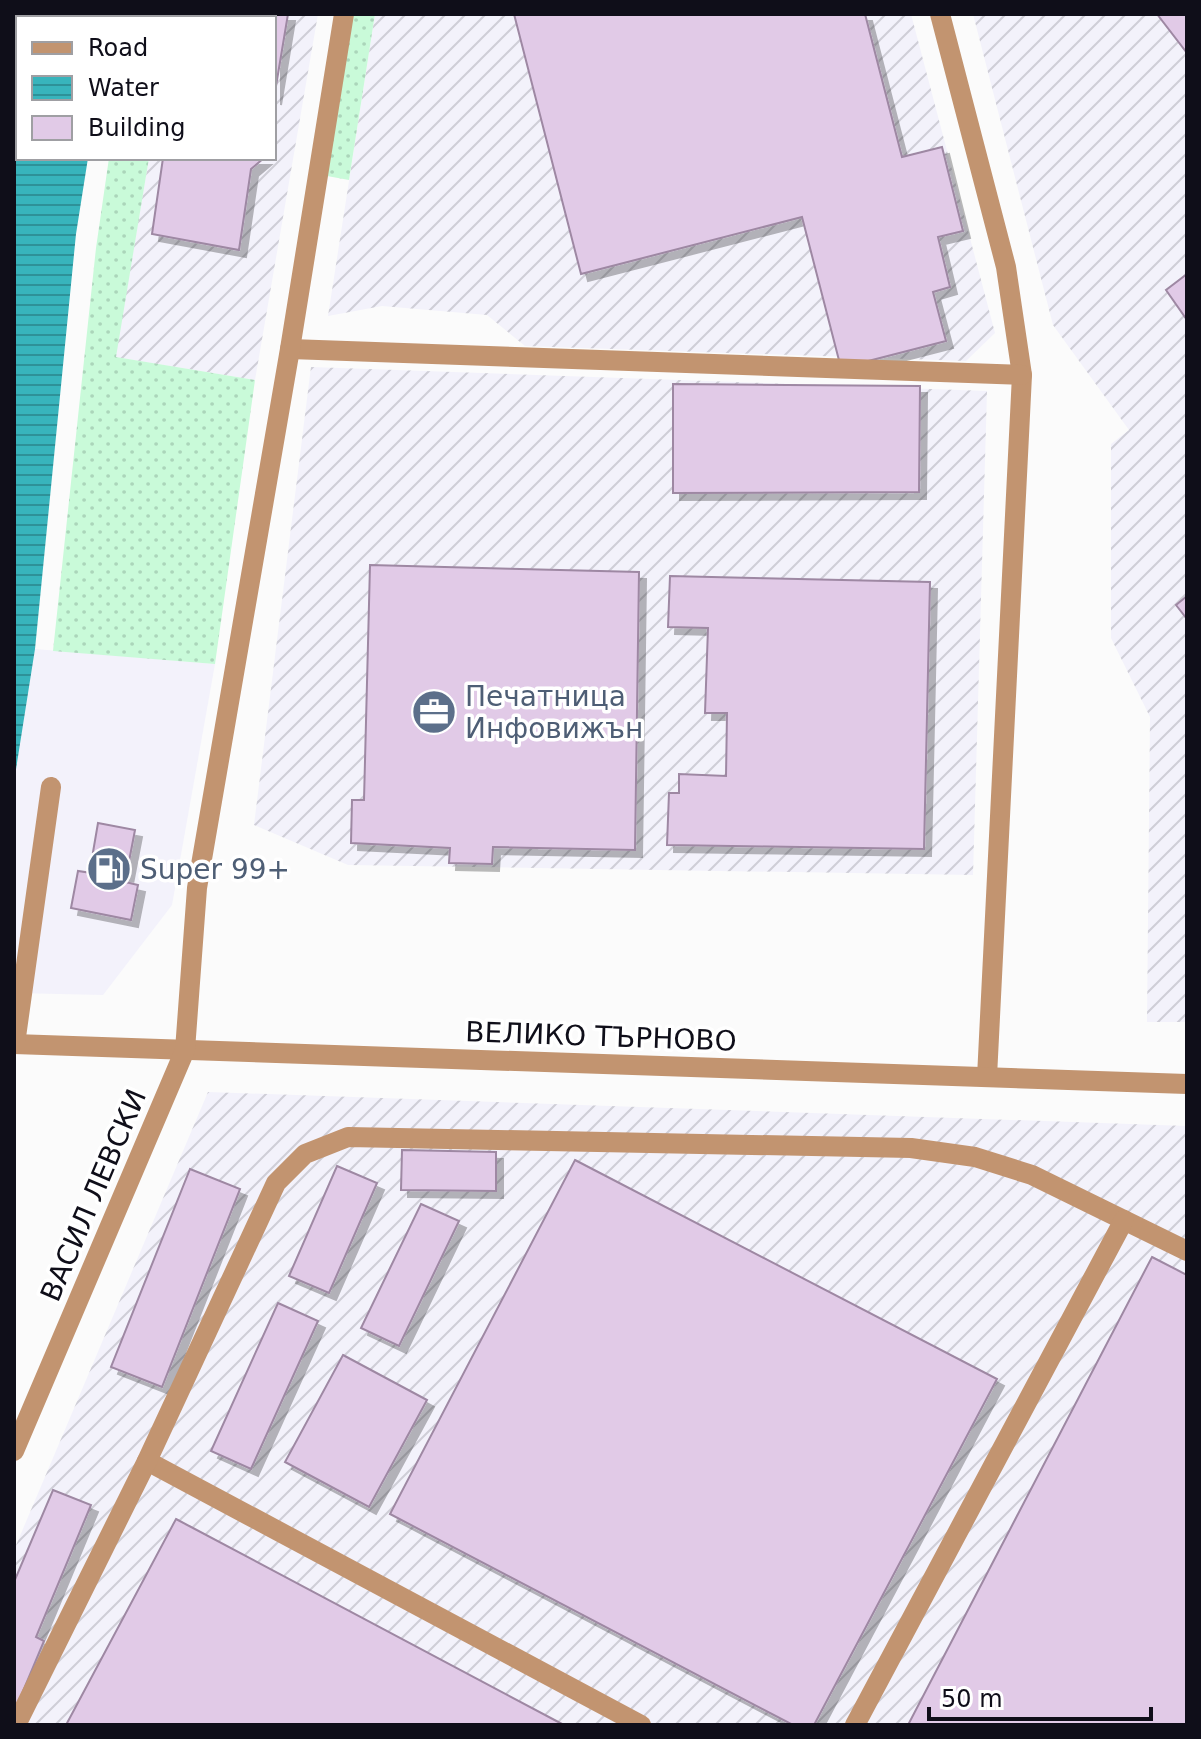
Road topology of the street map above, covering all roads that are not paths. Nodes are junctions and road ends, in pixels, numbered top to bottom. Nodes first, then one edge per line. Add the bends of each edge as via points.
1 (344, 14) edge
2 (940, 14) edge
3 (290, 349) junction
4 (1022, 375) junction
5 (51, 787) dead end
6 (15, 1044) edge
7 (185, 1050) junction
8 (1187, 1073) edge
9 (987, 1077) junction
10 (1143, 1083) junction
11 (1187, 1084) edge
12 (1187, 1098) edge
13 (1124, 1220) junction
14 (1187, 1251) edge
15 (14, 1451) edge
16 (147, 1461) junction
17 (16, 1725) edge
18 (641, 1725) edge
19 (855, 1725) edge

1 - 3 street, ВАСИЛ ЛЕВСКИ
2 - 4 street via 1006,267
3 - 4 street
3 - 7 street, ВАСИЛ ЛЕВСКИ via 197,888
4 - 9 street
5 - 6 street
6 - 7 street, ВЕЛИКО ТЪРНОВО
7 - 9 street, ВЕЛИКО ТЪРНОВО
7 - 15 street, ВАСИЛ ЛЕВСКИ
8 - 10 street
9 - 10 street, ВЕЛИКО ТЪРНОВО
10 - 11 street, ВЕЛИКО ТЪРНОВО
10 - 12 street
13 - 14 street
13 - 16 street via 1032,1175 975,1157 911,1148 348,1137 305,1154 276,1183
13 - 19 street
16 - 17 street
16 - 18 street

